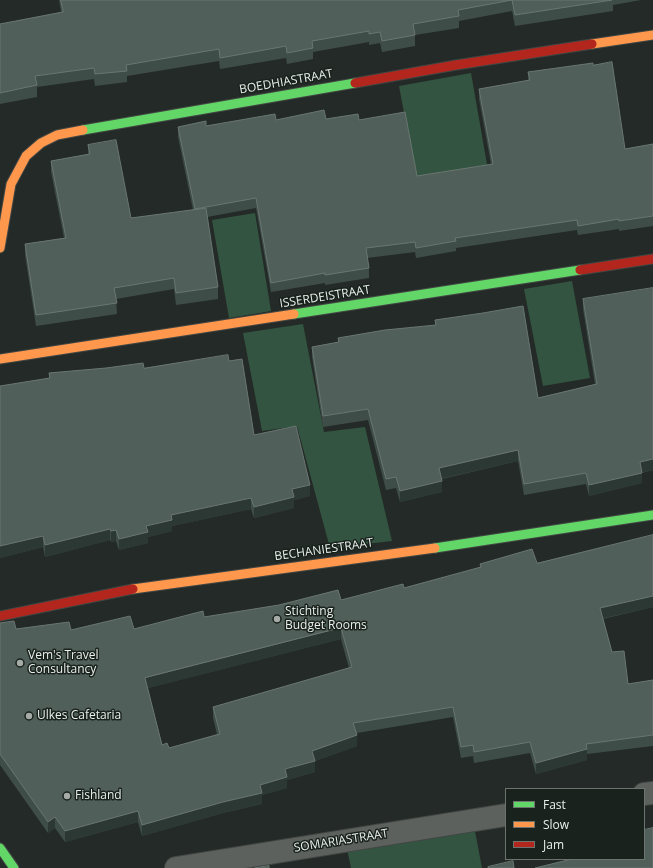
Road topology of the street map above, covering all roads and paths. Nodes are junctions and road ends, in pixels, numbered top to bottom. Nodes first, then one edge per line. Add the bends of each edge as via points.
1 (653, 35) edge
2 (0, 248) edge
3 (653, 260) edge
4 (0, 359) edge
5 (653, 515) edge
6 (0, 616) edge
7 (505, 815) edge
8 (0, 848) edge
9 (14, 868) edge
10 (176, 868) edge

1 - 2 street, BOEDHIASTRAAT via 448,66 57,134 26,156 11,184
3 - 4 street, ISSERDEISTRAAT
5 - 6 street, BECHANIESTRAAT via 419,550 147,586
7 - 10 street, SOMARIASTRAAT
8 - 9 street

